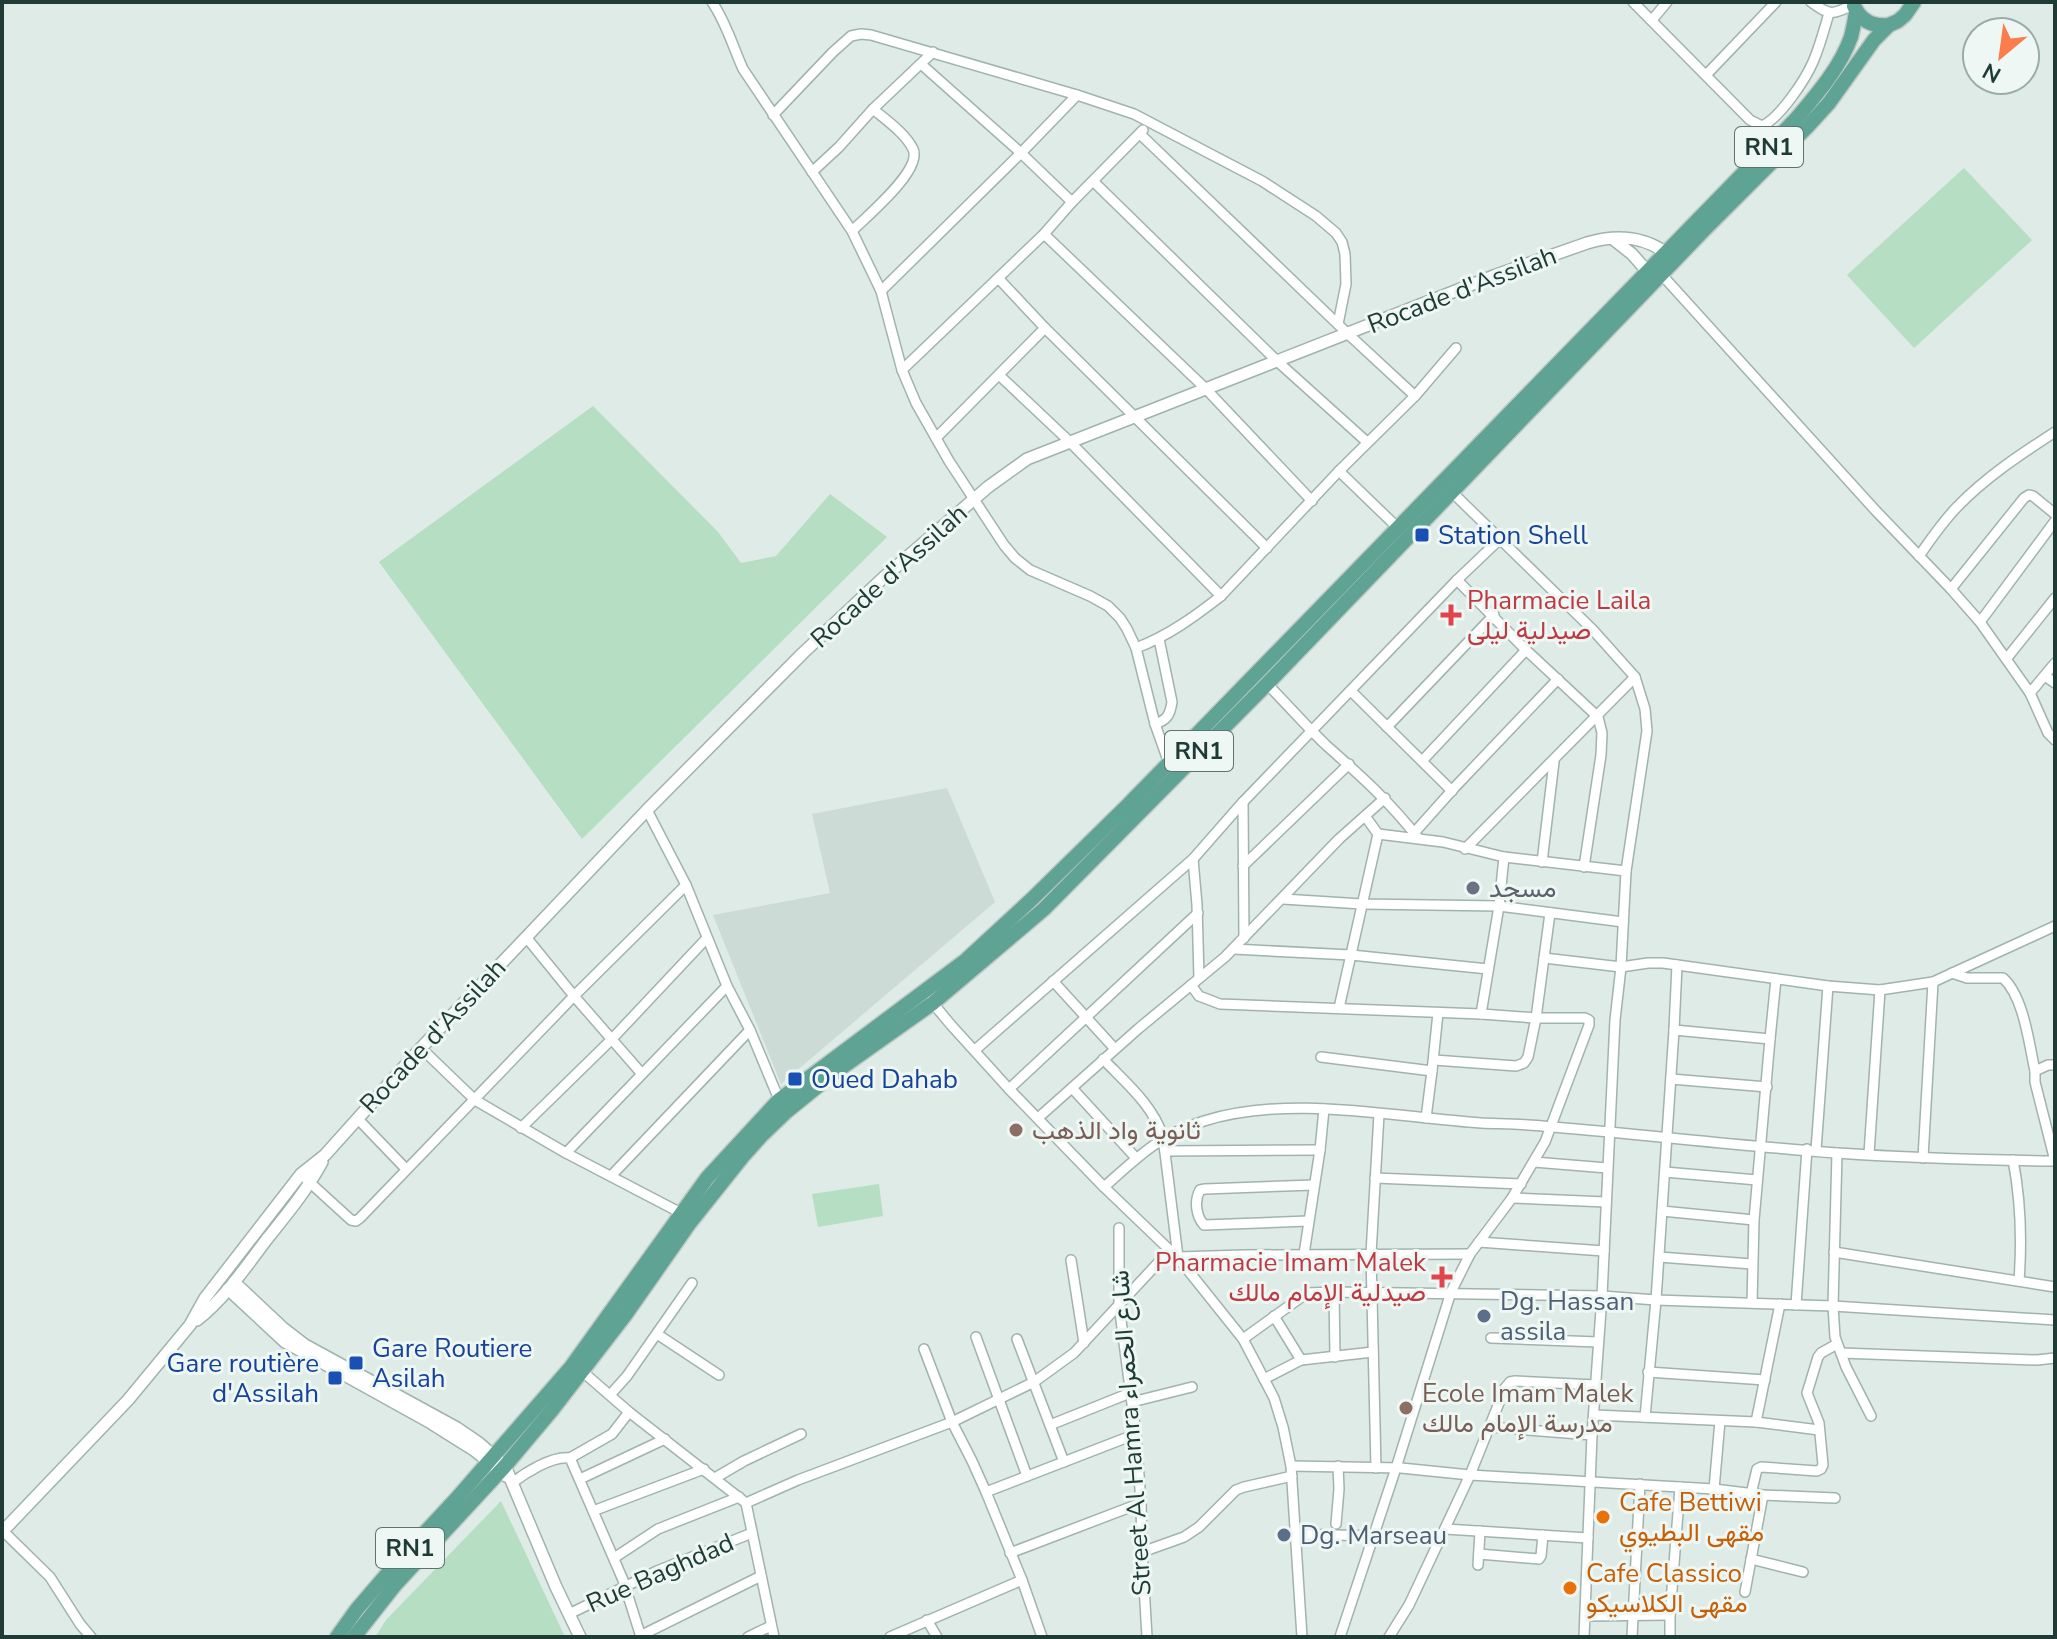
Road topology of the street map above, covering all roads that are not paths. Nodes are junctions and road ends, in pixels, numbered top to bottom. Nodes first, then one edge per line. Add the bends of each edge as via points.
1 (712, 2) edge
2 (1633, 2) edge
3 (1667, 2) edge
4 (1776, 2) edge
5 (1811, 2) edge
6 (1912, 4) edge
7 (1854, 6) edge
8 (1829, 13) junction
9 (1652, 20) junction
10 (1889, 25) junction
11 (933, 52) junction
12 (921, 64) junction
13 (1707, 74) junction
14 (1077, 95) junction
15 (873, 109) junction
16 (773, 115) junction
17 (1147, 121) junction
18 (1140, 134) junction
19 (1021, 153) junction
20 (812, 172) junction
21 (1093, 181) junction
22 (1072, 202) junction
23 (852, 231) junction
24 (1044, 234) junction
25 (1613, 239) junction
26 (1670, 257) junction
27 (1655, 276) junction
28 (999, 279) junction
29 (881, 291) junction
30 (1338, 324) junction
31 (1045, 328) junction
32 (1347, 333) junction
33 (1456, 348) dead end
34 (1277, 361) junction
35 (902, 370) junction
36 (999, 375) junction
37 (1206, 389) junction
38 (1415, 396) junction
39 (1135, 417) junction
40 (2055, 432) edge
41 (936, 438) junction
42 (1070, 442) junction
43 (1367, 442) junction
44 (1339, 471) junction
45 (1452, 492) junction
46 (975, 498) junction
47 (1312, 501) junction
48 (2055, 514) edge
49 (2055, 521) edge
50 (1398, 528) junction
51 (1499, 540) junction
52 (1267, 548) junction
53 (1919, 556) junction
54 (1457, 580) junction
55 (1951, 589) junction
56 (1221, 596) junction
57 (2055, 598) edge
58 (1494, 615) junction
59 (1980, 622) junction
60 (1159, 639) junction
61 (1136, 648) junction
62 (1526, 650) junction
63 (2007, 658) junction
64 (2055, 663) edge
65 (2045, 676) junction
66 (1635, 677) junction
67 (1558, 679) junction
68 (2055, 683) edge
69 (1267, 684) junction
70 (1351, 691) junction
71 (2030, 693) junction
72 (1598, 717) junction
73 (1155, 724) junction
74 (1387, 727) junction
75 (1312, 730) junction
76 (2055, 740) edge
77 (1422, 761) junction
78 (1554, 761) junction
79 (1349, 764) junction
80 (1172, 770) junction
81 (1452, 791) junction
82 (1385, 798) junction
83 (1243, 802) junction
84 (647, 810) junction
85 (1365, 816) junction
86 (1378, 834) junction
87 (1416, 836) junction
88 (1465, 849) junction
89 (1504, 857) junction
90 (1193, 859) junction
91 (1542, 862) junction
92 (1243, 866) junction
93 (1584, 867) junction
94 (1626, 871) junction
95 (686, 885) junction
96 (1283, 899) junction
97 (1362, 904) junction
98 (1499, 906) junction
99 (1198, 913) junction
100 (1550, 913) junction
101 (1623, 922) junction
102 (2055, 926) edge
103 (526, 937) junction
104 (1244, 938) junction
105 (706, 939) junction
106 (1233, 949) junction
107 (1351, 955) junction
108 (1544, 958) junction
109 (1677, 965) junction
110 (1621, 967) junction
111 (1488, 969) junction
112 (1952, 973) junction
113 (1776, 979) junction
114 (1053, 981) junction
115 (1195, 981) junction
116 (1933, 982) junction
117 (727, 986) junction
118 (1828, 986) junction
119 (1880, 990) junction
120 (574, 996) junction
121 (928, 997) junction
122 (1339, 1008) junction
123 (1438, 1013) junction
124 (1481, 1014) junction
125 (1085, 1018) junction
126 (1536, 1018) junction
127 (750, 1030) junction
128 (1674, 1030) junction
129 (1770, 1039) junction
130 (611, 1040) junction
131 (421, 1048) junction
132 (1115, 1049) junction
133 (975, 1050) junction
134 (1321, 1057) dead end
135 (1103, 1059) junction
136 (1433, 1065) junction
137 (2055, 1065) edge
138 (2035, 1071) junction
139 (642, 1074) junction
140 (1671, 1079) junction
141 (1767, 1087) junction
142 (1072, 1088) junction
143 (1009, 1089) junction
144 (475, 1100) junction
145 (782, 1106) junction
146 (1324, 1109) junction
147 (1379, 1114) junction
148 (357, 1118) junction
149 (1038, 1118) junction
150 (1426, 1118) junction
151 (1550, 1126) junction
152 (521, 1128) junction
153 (1611, 1133) junction
154 (1163, 1137) junction
155 (1668, 1138) junction
156 (1761, 1145) junction
157 (1320, 1150) junction
158 (1812, 1150) junction
159 (1165, 1151) junction
160 (566, 1153) junction
161 (1837, 1153) junction
162 (1869, 1154) junction
163 (1136, 1158) junction
164 (1923, 1158) junction
165 (2013, 1160) junction
166 (1534, 1162) junction
167 (1607, 1168) junction
168 (406, 1169) junction
169 (1665, 1172) junction
170 (611, 1176) junction
171 (306, 1178) junction
172 (1375, 1178) junction
173 (1757, 1180) junction
174 (1521, 1184) junction
175 (1314, 1185) junction
176 (1104, 1187) junction
177 (1512, 1198) junction
178 (1606, 1202) junction
179 (1662, 1211) junction
180 (681, 1213) junction
181 (1754, 1220) junction
182 (1308, 1221) junction
183 (1119, 1228) dead end
184 (1479, 1242) junction
185 (1170, 1250) junction
186 (1604, 1251) junction
187 (1834, 1252) junction
188 (1304, 1254) junction
189 (1371, 1254) junction
190 (1470, 1254) junction
191 (1659, 1257) junction
192 (1179, 1258) junction
193 (1071, 1260) dead end
194 (1752, 1264) junction
195 (2019, 1281) junction
196 (692, 1283) dead end
197 (231, 1286) junction
198 (2055, 1287) edge
199 (1334, 1292) junction
200 (1371, 1292) junction
201 (1451, 1292) junction
202 (1602, 1296) junction
203 (1656, 1300) junction
204 (1752, 1303) junction
205 (1780, 1304) junction
206 (1119, 1305) junction
207 (1796, 1305) junction
208 (1833, 1306) junction
209 (1274, 1316) junction
210 (2055, 1320) edge
211 (190, 1325) junction
212 (657, 1334) junction
213 (976, 1337) dead end
214 (1491, 1338) dead end
215 (1017, 1339) dead end
216 (1243, 1339) junction
217 (1598, 1342) junction
218 (1084, 1343) junction
219 (924, 1349) dead end
220 (1839, 1349) junction
221 (1373, 1352) junction
222 (1335, 1357) junction
223 (2055, 1358) edge
224 (1301, 1360) junction
225 (583, 1372) junction
226 (1648, 1372) junction
227 (719, 1375) dead end
228 (1264, 1379) junction
229 (1765, 1380) junction
230 (1034, 1382) junction
231 (1596, 1385) junction
232 (1192, 1387) dead end
233 (610, 1395) junction
234 (1131, 1397) junction
235 (998, 1401) junction
236 (629, 1412) junction
237 (1594, 1415) junction
238 (1871, 1416) dead end
239 (1645, 1417) junction
240 (1720, 1421) junction
241 (952, 1422) junction
242 (1756, 1422) junction
243 (1050, 1425) junction
244 (1490, 1427) junction
245 (1819, 1430) junction
246 (801, 1434) dead end
247 (1136, 1434) junction
248 (1592, 1435) junction
249 (665, 1439) junction
250 (570, 1458) junction
251 (1064, 1462) junction
252 (1338, 1466) junction
253 (1376, 1468) junction
254 (1396, 1468) junction
255 (501, 1469) junction
256 (704, 1469) junction
257 (1292, 1471) junction
258 (1470, 1475) junction
259 (1027, 1476) junction
260 (715, 1478) junction
261 (580, 1479) junction
262 (1590, 1482) junction
263 (1640, 1484) junction
264 (1680, 1487) junction
265 (1714, 1489) junction
266 (986, 1492) junction
267 (1751, 1494) junction
268 (1763, 1495) junction
269 (1835, 1498) dead end
270 (742, 1500) junction
271 (1141, 1503) junction
272 (593, 1511) junction
273 (1336, 1524) dead end
274 (1445, 1529) junction
275 (2, 1531) edge
276 (1480, 1531) junction
277 (752, 1533) junction
278 (1296, 1534) junction
279 (1543, 1535) junction
280 (1374, 1536) junction
281 (1588, 1538) junction
282 (1142, 1552) junction
283 (1010, 1553) junction
284 (1479, 1554) junction
285 (614, 1558) junction
286 (1751, 1559) junction
287 (1478, 1565) dead end
288 (1803, 1572) dead end
289 (761, 1576) junction
290 (1022, 1580) junction
291 (625, 1587) junction
292 (1745, 1592) dead end
293 (569, 1614) junction
294 (1670, 1615) junction
295 (1586, 1616) junction
296 (1633, 1617) junction
297 (927, 1620) junction
298 (772, 1632) edge
299 (641, 1636) edge
300 (1039, 1636) edge
301 (91, 1637) edge
302 (337, 1637) edge
303 (354, 1637) edge
304 (580, 1637) edge
305 (748, 1637) edge
306 (890, 1637) edge
307 (937, 1637) edge
308 (1147, 1637) edge
309 (1302, 1637) edge
310 (1340, 1637) edge
311 (1389, 1637) edge
312 (1584, 1637) edge
313 (1632, 1637) edge
314 (1670, 1637) edge

1 - 16 street via 743,69
2 - 9 street
3 - 9 street
4 - 13 street
5 - 8 street
6 - 10 main road, RN1
7 - 8 street
7 - 10 main road via 1872,24
7 - 26 main road, RN1 via 1850,38 1822,88
8 - 13 street via 1812,64 1767,124 1750,120
9 - 13 street
10 - 26 main road, RN1 via 1829,103
11 - 12 street
11 - 14 street
11 - 16 street via 871,35 851,36
12 - 15 street
12 - 19 street
14 - 17 street
14 - 19 street
15 - 20 street
15 - 23 street via 904,137 915,156 901,182
16 - 20 street
17 - 18 street
17 - 30 street via 1262,181 1336,233 1346,268
18 - 21 street
18 - 30 street
19 - 22 street
19 - 29 street
20 - 23 street
21 - 22 street
21 - 34 street
22 - 24 street
23 - 29 street
24 - 28 street
24 - 37 street
25 - 26 street, Rocade d'Assilah via 1648,243
25 - 27 street
25 - 32 street, Rocade d'Assilah via 1587,243
26 - 27 main road, RN1
27 - 45 main road, RN1
27 - 50 main road, RN1
27 - 53 street
28 - 31 street
28 - 35 street
29 - 35 street
30 - 32 street
31 - 36 street
31 - 39 street
32 - 34 street, Rocade d'Assilah
32 - 38 street
33 - 38 street
34 - 37 street, Rocade d'Assilah
34 - 43 street
35 - 41 street
36 - 41 street
36 - 42 street
37 - 39 street, Rocade d'Assilah
37 - 47 street
38 - 43 street
39 - 42 street, Rocade d'Assilah
39 - 52 street
40 - 53 street via 1983,483 1946,518
41 - 46 street
42 - 46 street, Rocade d'Assilah via 1027,459
42 - 56 street
43 - 44 street
44 - 47 street
44 - 50 street
45 - 51 street
45 - 69 main road, RN1
46 - 61 street via 1015,558 1108,606
46 - 84 street, Rocade d'Assilah via 803,653
47 - 52 street
48 - 55 street via 2033,496 2024,498
49 - 59 street
50 - 80 main road, RN1
51 - 54 street
51 - 66 street
52 - 56 street
53 - 55 street
54 - 58 street
54 - 70 street
55 - 59 street
56 - 60 street
57 - 63 street
58 - 62 street
58 - 74 street
59 - 63 street
60 - 61 street
60 - 73 street via 1172,702 1167,719
61 - 73 street
62 - 67 street
62 - 77 street
63 - 71 street
64 - 65 street
65 - 68 street
65 - 71 street
66 - 72 street
66 - 94 street via 1647,731
67 - 72 street
67 - 81 street
69 - 75 street
69 - 80 main road, RN1
70 - 74 street
70 - 75 street
71 - 76 street
72 - 78 street
72 - 93 street via 1601,755
73 - 80 street
74 - 77 street
75 - 79 street
75 - 83 street
77 - 81 street
78 - 88 street
78 - 91 street
79 - 82 street
79 - 92 street
80 - 121 main road, RN1
81 - 87 street
82 - 85 street
82 - 87 street
83 - 90 street
83 - 92 street
84 - 95 street
84 - 103 street, Rocade d'Assilah
85 - 86 street
85 - 96 street
86 - 87 street
86 - 97 street
87 - 88 street
88 - 89 street
89 - 91 street
89 - 98 street
90 - 99 street
90 - 114 street
91 - 93 street
92 - 104 street
93 - 94 street
94 - 101 street
95 - 105 street
95 - 120 street
96 - 97 street
96 - 104 street
97 - 98 street
97 - 107 street
98 - 100 street
98 - 111 street
99 - 115 street
99 - 125 street
100 - 101 street
100 - 108 street
101 - 110 street
102 - 112 street
103 - 120 street
103 - 131 street, Rocade d'Assilah
104 - 106 street
105 - 117 street
105 - 130 street
106 - 107 street
106 - 115 street
107 - 111 street
107 - 122 street
108 - 110 street
108 - 126 street
109 - 110 street
109 - 113 street
109 - 128 street
110 - 153 street
111 - 124 street
112 - 116 street
112 - 138 street via 2006,981 2019,1003
113 - 118 street
113 - 129 street
114 - 125 street
114 - 133 street
115 - 122 street via 1199,996 1220,1004
115 - 132 street
116 - 119 street
116 - 164 street
117 - 127 street
117 - 139 street
118 - 119 street
118 - 158 street
119 - 162 street
120 - 130 street
120 - 144 street
121 - 133 street
121 - 145 main road, RN1
122 - 123 street
123 - 124 street
123 - 136 street
124 - 126 street
125 - 132 street
125 - 143 street
126 - 136 street via 1524,1063
126 - 151 street via 1589,1020
127 - 145 street
127 - 170 street
128 - 129 street
128 - 140 street
129 - 141 street
130 - 139 street
130 - 152 street
131 - 144 street
131 - 148 street, Rocade d'Assilah
132 - 135 street
133 - 143 street
134 - 136 street
135 - 142 street
135 - 154 street via 1152,1113
136 - 150 street
137 - 138 street
138 - 165 street via 2055,1161
139 - 160 street
140 - 141 street
140 - 155 street
141 - 156 street
142 - 149 street
142 - 163 street
143 - 149 street
144 - 152 street
144 - 168 street
145 - 180 main road, RN1 via 707,1178
145 - 225 main road, RN1
146 - 147 street
146 - 154 street via 1257,1110 1204,1120
146 - 157 street
147 - 150 street
147 - 172 street
148 - 168 street
148 - 171 street, Rocade d'Assilah
149 - 176 street
150 - 151 street
151 - 153 street
151 - 166 street
152 - 160 street
153 - 155 street
153 - 167 street
154 - 159 street
154 - 163 street
155 - 156 street
155 - 169 street
156 - 158 street
156 - 173 street
157 - 159 street
157 - 175 street
158 - 161 street
158 - 207 street
159 - 192 street
160 - 170 street
161 - 162 street
161 - 187 street
162 - 164 street
163 - 176 street
164 - 165 street
165 - 195 street via 2020,1194
166 - 167 street
166 - 174 street
167 - 178 street
168 - 171 street via 356,1221
169 - 173 street
169 - 179 street
170 - 180 street
171 - 197 street, Rocade d'Assilah
171 - 211 street, Rocade d'Assilah via 205,1298
172 - 174 street
172 - 189 street
173 - 181 street
174 - 177 street
175 - 182 street
175 - 182 street via 1205,1189 1197,1197 1197,1214 1204,1225
176 - 185 street
177 - 178 street
177 - 184 street
178 - 186 street
179 - 181 street
179 - 191 street
180 - 255 main road, RN1
181 - 194 street
182 - 188 street
183 - 206 street, Street Al Hamra شارع الحمراء
184 - 186 street
184 - 190 street
185 - 192 street
185 - 206 street
186 - 202 street
187 - 195 street
187 - 208 street
188 - 189 street
188 - 192 street
189 - 190 street
189 - 200 street
190 - 201 street
191 - 194 street
191 - 203 street
192 - 216 street
193 - 218 street
194 - 204 street
195 - 198 street
196 - 212 street
197 - 211 street, Rocade d'Assilah
197 - 255 street via 293,1337 457,1428
199 - 200 street
199 - 209 street via 1307,1293
199 - 222 street
200 - 201 street
200 - 221 street
201 - 202 street
201 - 254 street
202 - 203 street
202 - 217 street
203 - 204 street
203 - 226 street
204 - 205 street
205 - 207 street
205 - 229 street
206 - 218 street
206 - 234 street, Street Al Hamra شارع الحمراء
207 - 208 street
208 - 210 street
208 - 220 street
209 - 216 street
209 - 224 street
211 - 275 street, Rocade d'Assilah via 128,1400
212 - 227 street
212 - 233 street
213 - 235 street
214 - 217 street
215 - 230 street
216 - 228 street
217 - 231 street
218 - 230 street
219 - 241 street
220 - 223 street
220 - 238 street
220 - 245 street via 1821,1353 1814,1364 1807,1393
221 - 222 street
221 - 253 street
222 - 224 street
224 - 228 street
225 - 233 street
225 - 255 main road, RN1
226 - 229 street
226 - 239 street
228 - 257 street via 1283,1427
229 - 242 street
230 - 235 street
230 - 243 street
231 - 237 street
231 - 244 street via 1510,1382
232 - 234 street
233 - 236 street
234 - 243 street
234 - 247 street, Street Al Hamra شارع الحمراء
235 - 241 street
235 - 259 street
236 - 249 street
236 - 250 street via 612,1434
237 - 239 street
237 - 248 street
239 - 240 street
240 - 242 street
240 - 265 street
241 - 266 street
241 - 270 street
242 - 245 street
243 - 251 street
244 - 248 street
244 - 258 street
245 - 267 street via 1821,1469 1761,1467
246 - 260 street
247 - 251 street
247 - 271 street, Street Al Hamra شارع الحمراء
248 - 262 street
249 - 256 street
249 - 261 street
250 - 255 street via 524,1474
250 - 261 street
251 - 259 street
252 - 253 street
252 - 257 street
252 - 273 street
253 - 254 street
254 - 258 street
254 - 280 street
255 - 293 street
255 - 302 main road, RN1 via 457,1498
255 - 303 main road, RN1
256 - 260 street
256 - 272 street
257 - 278 street
257 - 282 street via 1236,1490 1192,1532
258 - 262 street
258 - 274 street
259 - 266 street
260 - 270 street
261 - 272 street
262 - 263 street
262 - 281 street
263 - 264 street
263 - 296 street
264 - 265 street
264 - 294 street
265 - 267 street
266 - 283 street
267 - 268 street
268 - 269 street
268 - 286 street
270 - 277 street
270 - 285 street via 658,1529
271 - 282 street, Street Al Hamra شارع الحمراء
271 - 283 street
272 - 285 street
274 - 276 street
274 - 311 street
275 - 301 street via 50,1577
276 - 279 street
276 - 284 street
277 - 289 street
277 - 291 street, Rue Baghdad
278 - 280 street
278 - 309 street
279 - 281 street
279 - 284 street via 1539,1559
280 - 310 street
281 - 295 street
282 - 308 street, Street Al Hamra شارع الحمراء
283 - 290 street
284 - 287 street
285 - 291 street
286 - 288 street
286 - 292 street
289 - 298 street
289 - 299 street
290 - 297 street
290 - 300 street
291 - 293 street, Rue Baghdad
291 - 299 street
293 - 304 street
294 - 296 street
294 - 314 street
295 - 296 street
295 - 312 street
296 - 313 street
297 - 306 street
297 - 307 street
298 - 305 street

